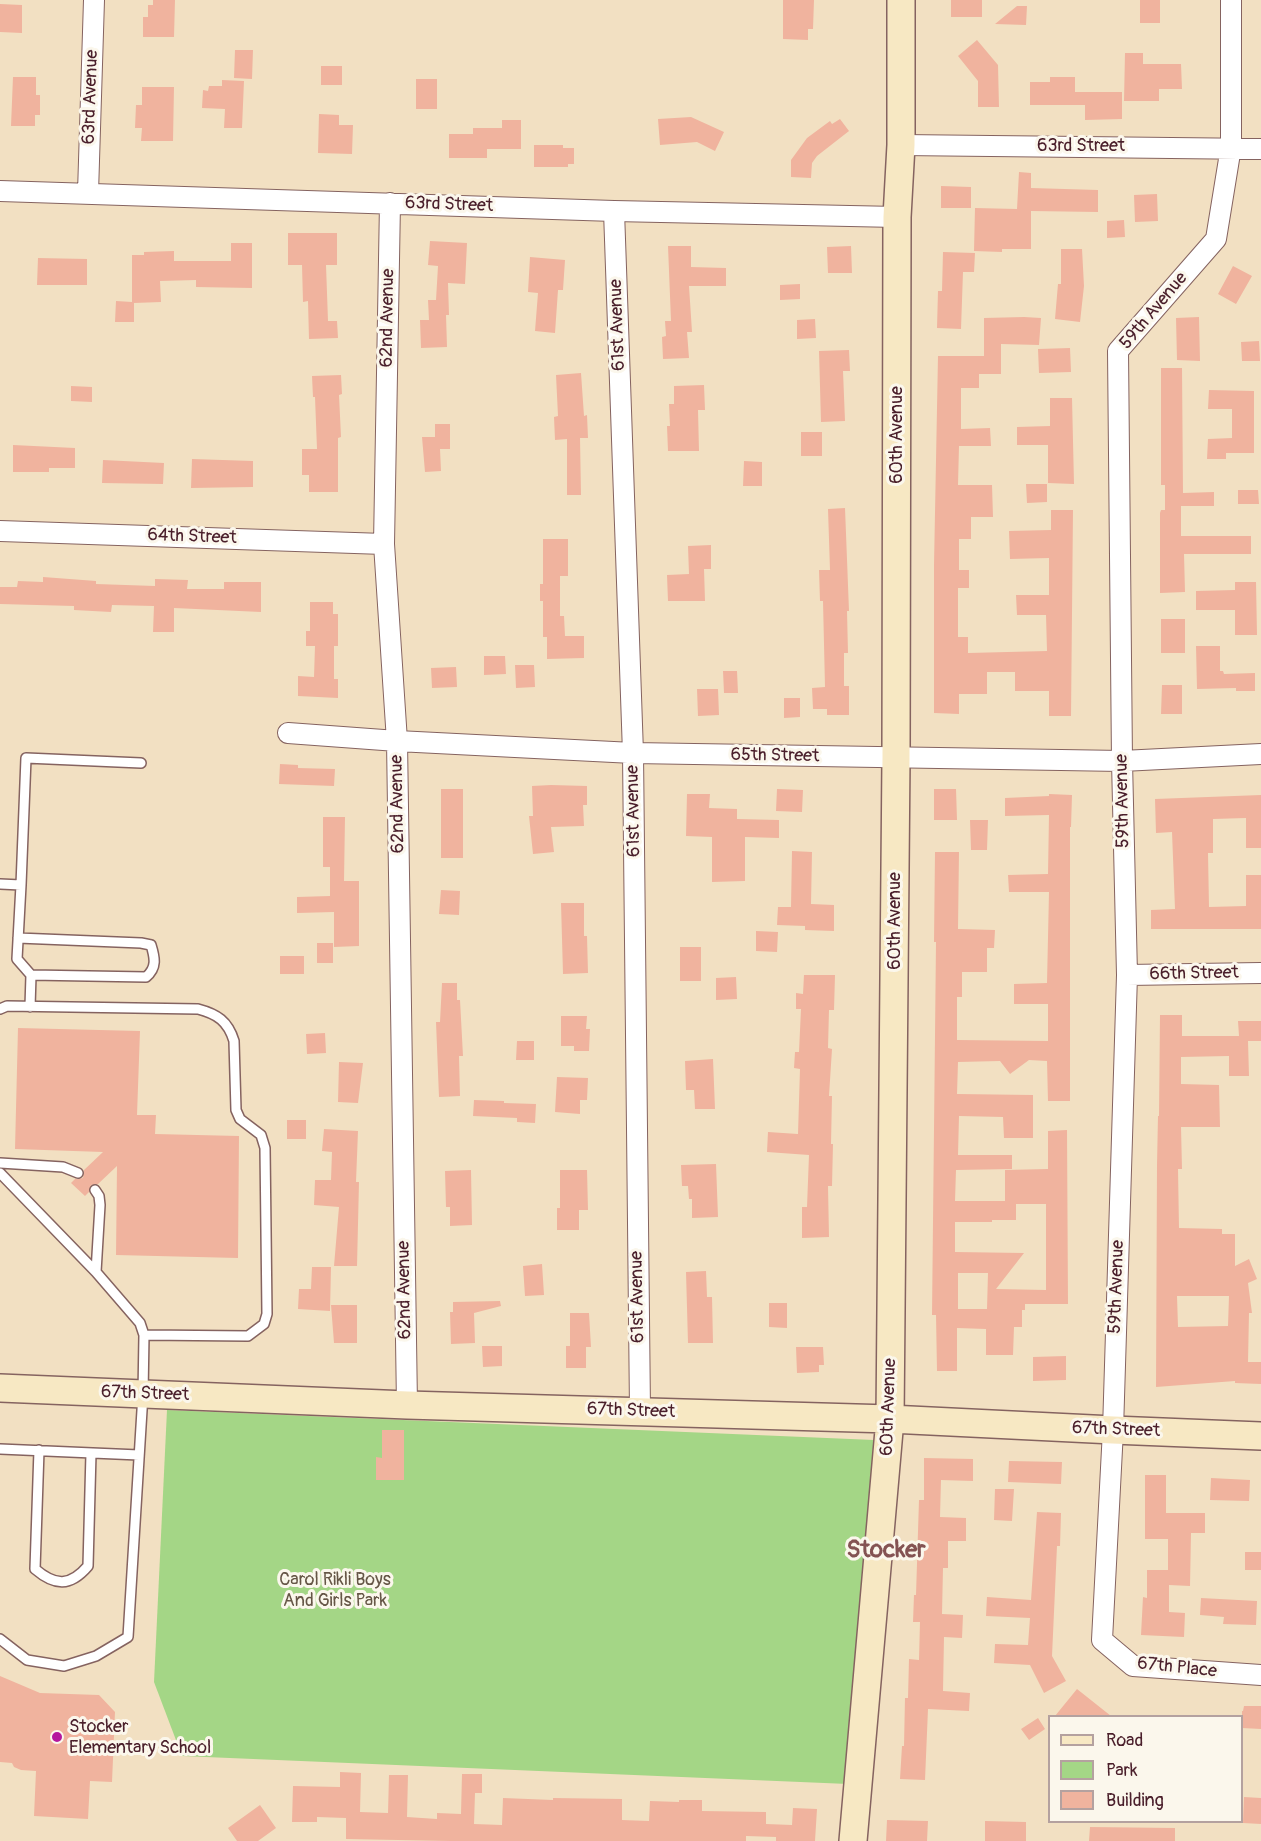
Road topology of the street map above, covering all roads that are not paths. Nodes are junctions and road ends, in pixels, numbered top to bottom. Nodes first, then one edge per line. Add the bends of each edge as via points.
1 (94, 0) edge
2 (901, 0) edge
3 (1231, 0) edge
4 (901, 145) junction
5 (1231, 147) junction
6 (1261, 149) edge
7 (0, 190) edge
8 (88, 193) junction
9 (390, 203) junction
10 (614, 211) junction
11 (897, 217) junction
12 (0, 531) edge
13 (384, 544) junction
14 (288, 733) dead end
15 (397, 741) junction
16 (633, 753) junction
17 (1261, 754) edge
18 (896, 758) junction
19 (1122, 761) junction
20 (141, 763) dead end
21 (0, 884) edge
22 (21, 885) junction
23 (18, 938) junction
24 (1261, 974) edge
25 (31, 975) junction
26 (1127, 975) junction
27 (30, 1007) junction
28 (0, 1009) edge
29 (0, 1163) edge
30 (0, 1173) edge
31 (78, 1173) dead end
32 (95, 1190) dead end
33 (96, 1272) junction
34 (144, 1335) junction
35 (0, 1388) edge
36 (143, 1394) junction
37 (407, 1405) junction
38 (640, 1411) junction
39 (890, 1419) junction
40 (1113, 1430) junction
41 (1261, 1436) edge
42 (0, 1449) edge
43 (39, 1450) junction
44 (91, 1453) junction
45 (139, 1455) junction
46 (0, 1639) edge
47 (1102, 1640) joint
48 (1261, 1675) edge
49 (853, 1841) edge

1 - 8 street, 63rd Avenue
2 - 4 street, 60th Avenue
3 - 5 street, 59th Avenue
4 - 5 street, 63rd Street
4 - 11 street, 60th Avenue
5 - 6 street, 63rd Street
5 - 19 street, 59th Avenue via 1216,239 1119,351
7 - 8 street, 63rd Street
8 - 9 street, 63rd Street
9 - 10 street, 63rd Street
9 - 13 street, 62nd Avenue
10 - 11 street, 63rd Street
10 - 16 street, 61st Avenue
11 - 18 street, 60th Avenue
12 - 13 street, 64th Street
13 - 15 street, 62nd Avenue
14 - 15 street, 65th Street
15 - 16 street, 65th Street
15 - 37 street, 62nd Avenue
16 - 18 street, 65th Street
16 - 38 street, 61st Avenue
17 - 19 street, 65th Street
18 - 19 street, 65th Street
18 - 39 street, 60th Avenue
19 - 26 street, 59th Avenue
20 - 22 lane via 26,758
21 - 22 lane
22 - 23 lane
23 - 25 lane via 17,959
23 - 25 lane via 141,943 151,945 156,959 146,977
24 - 26 street, 66th Street
25 - 27 lane
26 - 40 street, 59th Avenue
27 - 28 lane
27 - 34 lane via 198,1009 215,1014 231,1031 236,1110 240,1119 261,1135 265,1148 267,1314 264,1324 248,1336
29 - 31 lane via 63,1167
30 - 33 lane
32 - 33 lane via 100,1205
33 - 34 lane via 140,1323
34 - 36 lane
35 - 36 street, 67th Street
36 - 37 street, 67th Street
36 - 45 lane
37 - 38 street, 67th Street
38 - 39 street, 67th Street
39 - 40 street, 67th Street
39 - 49 street, 60th Avenue
40 - 41 street, 67th Street
40 - 47 street, 59th Avenue
42 - 43 lane
43 - 44 lane
43 - 44 lane via 35,1569 46,1579 64,1582 79,1577 88,1566
44 - 45 lane
45 - 46 lane via 128,1637 96,1656 64,1666 27,1660
47 - 48 street, 67th Place via 1132,1666

